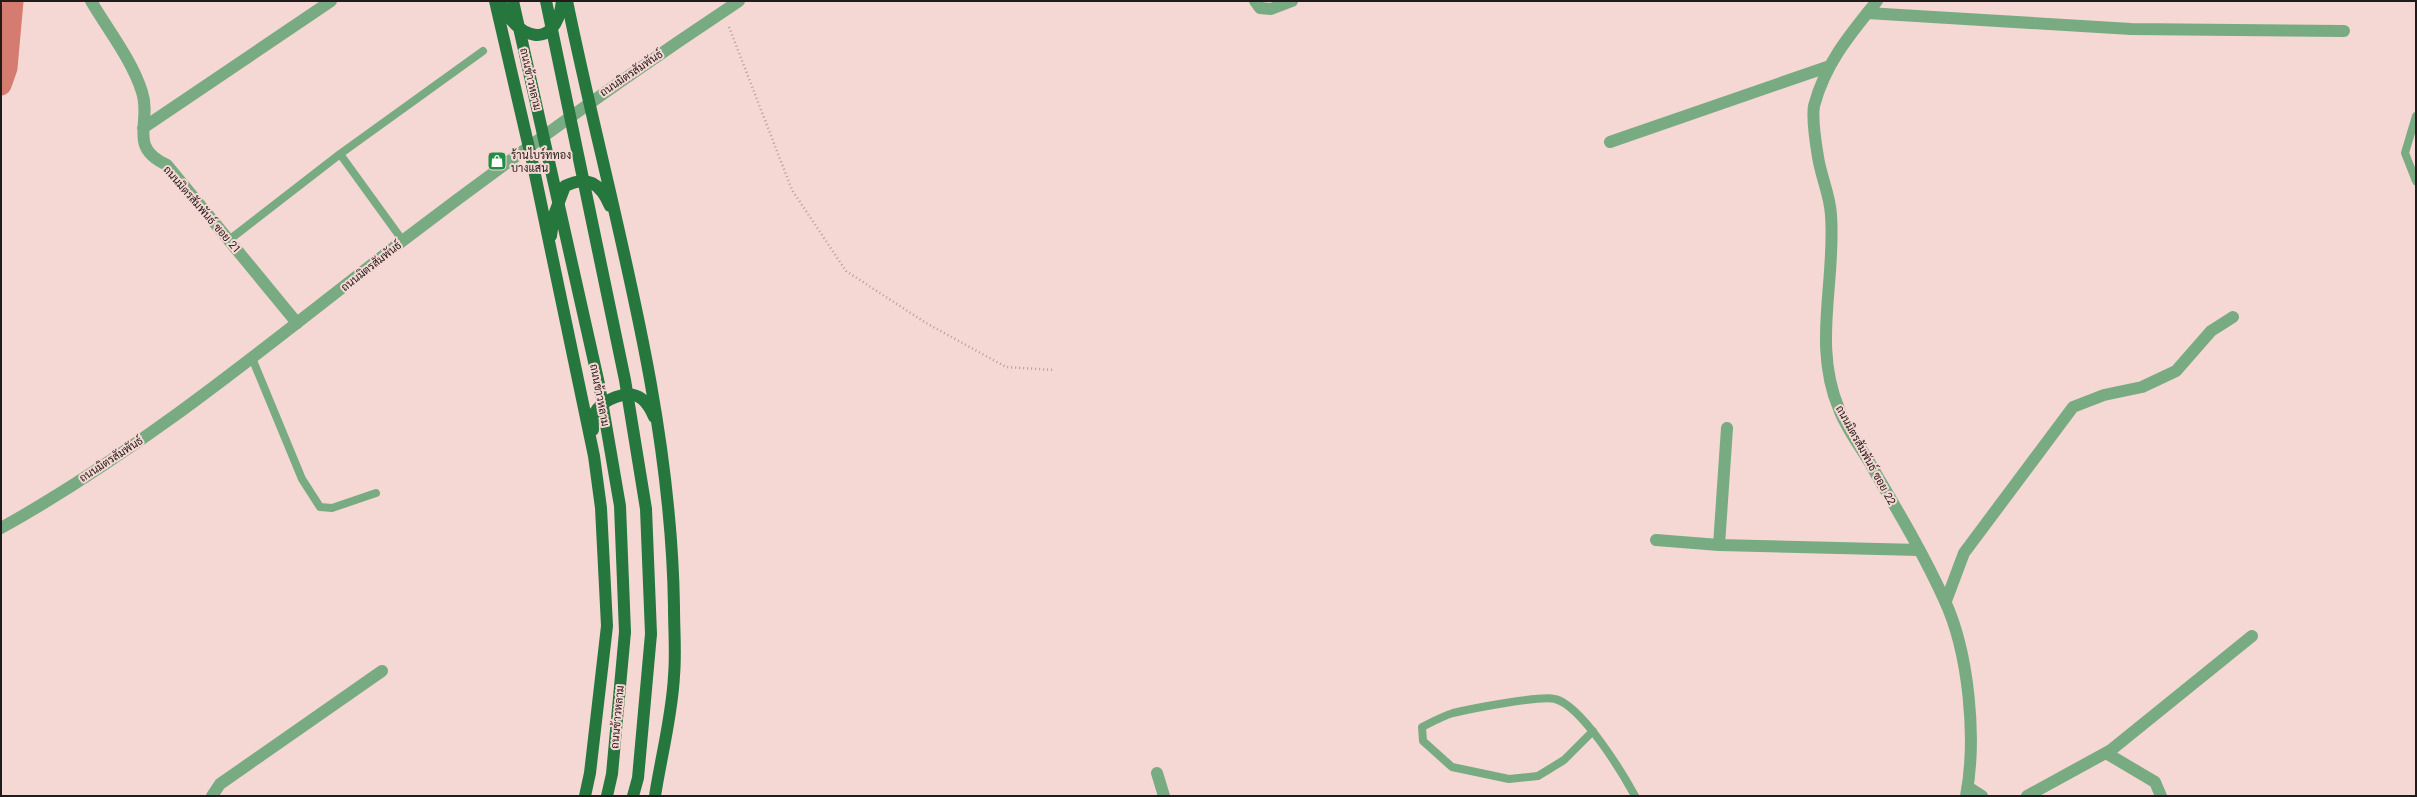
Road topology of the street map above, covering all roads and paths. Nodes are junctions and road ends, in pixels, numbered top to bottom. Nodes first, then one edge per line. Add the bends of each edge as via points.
1 (92, 1) edge
2 (331, 1) edge
3 (495, 1) edge
4 (500, 1) edge
5 (513, 1) edge
6 (546, 1) edge
7 (562, 1) edge
8 (567, 1) edge
9 (739, 1) edge
10 (1255, 1) edge
11 (1292, 1) edge
12 (1877, 1) edge
13 (723, 12) junction
14 (1867, 13) junction
15 (2344, 30) dead end
16 (483, 51) dead end
17 (1830, 66) junction
18 (589, 102) junction
19 (2416, 116) edge
20 (143, 128) junction
21 (1610, 142) dead end
22 (529, 146) junction
23 (340, 154) junction
24 (2416, 181) edge
25 (619, 225) junction
26 (229, 240) junction
27 (403, 241) junction
28 (550, 246) junction
29 (2233, 317) dead end
30 (297, 323) junction
31 (252, 358) junction
32 (1054, 370) dead end
33 (1727, 428) dead end
34 (660, 431) junction
35 (594, 456) junction
36 (376, 493) dead end
37 (1, 528) edge
38 (1656, 540) dead end
39 (1719, 545) junction
40 (1919, 550) junction
41 (1946, 601) junction
42 (2252, 636) dead end
43 (382, 671) dead end
44 (1592, 730) junction
45 (2106, 753) junction
46 (1157, 773) dead end
47 (1967, 791) edge
48 (212, 796) edge
49 (584, 796) edge
50 (607, 796) edge
51 (633, 796) edge
52 (655, 796) edge
53 (1164, 796) edge
54 (1635, 796) edge
55 (1982, 796) edge
56 (2027, 796) edge
57 (2161, 796) edge

1 - 20 street, ถนนมิตรสัมพันธ์ ซอย 21 via 136,77 144,106
2 - 20 street
3 - 22 main road
4 - 7 main road via 503,9 517,26 528,34 542,36 554,27
5 - 50 main road, ถนนข้าวหลาม, bridge via 599,384 620,506 625,632 612,774
6 - 51 main road, bridge via 625,380 646,509 651,634 638,778
8 - 18 main road
9 - 13 street, ถนนมิตรสัมพันธ์
10 - 11 street via 1260,8 1271,9
12 - 14 street, ถนนมิตรสัมพันธ์ ซอย 22
13 - 18 street, ถนนมิตรสัมพันธ์
13 - 32 path via 792,190 846,271 926,323 1006,367
14 - 15 street via 2131,30
14 - 17 street, ถนนมิตรสัมพันธ์ ซอย 22 via 1842,43
16 - 23 lane
17 - 21 street
17 - 40 street, ถนนมิตรสัมพันธ์ ซอย 22 via 1814,108 1818,158 1830,199 1833,243 1824,338 1826,369 1839,410
18 - 22 street, ถนนมิตรสัมพันธ์
18 - 25 main road
19 - 24 lane via 2405,154
20 - 26 street, ถนนมิตรสัมพันธ์ ซอย 21 via 143,141 147,152 154,160 167,165
22 - 27 street, ถนนมิตรสัมพันธ์
22 - 28 main road
23 - 26 lane
23 - 27 lane
25 - 28 main road via 600,189 593,183 578,180 565,186 554,215
25 - 34 main road
26 - 30 street, ถนนมิตรสัมพันธ์ ซอย 21
27 - 30 street, ถนนมิตรสัมพันธ์
28 - 35 main road
29 - 41 street via 2211,331 2176,371 2142,387 2104,395 2073,407 1964,553
30 - 31 street, ถนนมิตรสัมพันธ์
31 - 36 lane via 302,478 320,507 332,508
31 - 37 street, ถนนมิตรสัมพันธ์ via 139,442
33 - 39 street
34 - 35 main road via 649,406 641,398 629,395 610,399 602,403 593,415
34 - 52 main road via 673,556 674,676
35 - 49 main road via 601,508 607,626 590,773
38 - 39 street
39 - 40 street
40 - 41 street, ถนนมิตรสัมพันธ์ ซอย 22
41 - 47 street, ถนนมิตรสัมพันธ์ ซอย 22 via 1961,651 1972,722
42 - 45 street
43 - 48 street via 220,784
44 - 44 lane via 1570,706 1555,699 1518,701 1452,713 1422,727 1422,741 1452,767 1509,779 1538,776 1564,760
44 - 54 lane
45 - 56 street
45 - 57 street via 2155,782
46 - 53 street
47 - 55 street

